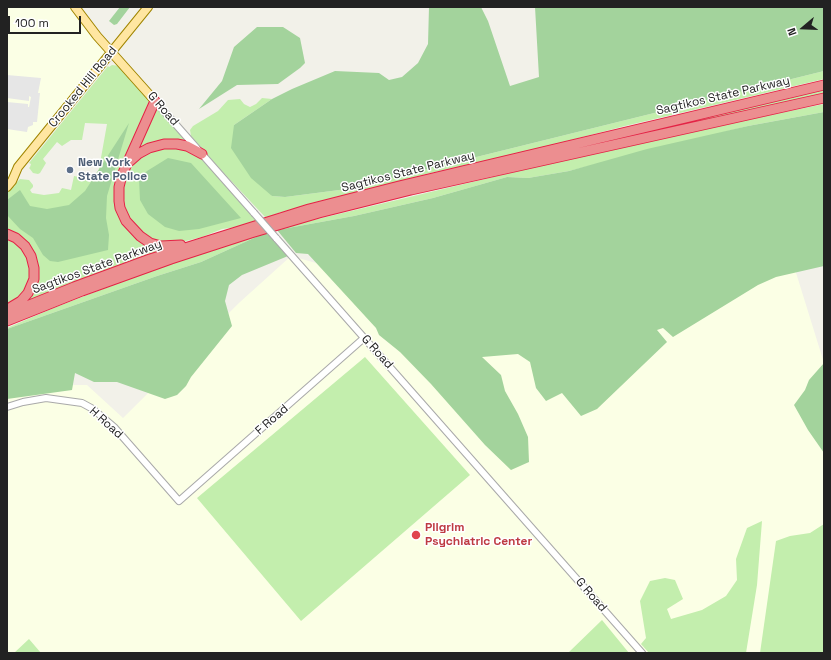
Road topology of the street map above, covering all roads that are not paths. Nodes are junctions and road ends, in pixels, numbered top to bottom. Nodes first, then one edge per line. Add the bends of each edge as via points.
1 (75, 7) edge
2 (148, 7) edge
3 (111, 51) junction
4 (824, 85) edge
5 (824, 98) edge
6 (155, 101) junction
7 (202, 154) junction
8 (127, 164) junction
9 (18, 167) junction
10 (7, 176) edge
11 (7, 187) edge
12 (7, 234) edge
13 (202, 242) junction
14 (7, 309) edge
15 (7, 314) edge
16 (7, 322) edge
17 (364, 338) junction
18 (7, 407) edge
19 (179, 501) joint
20 (642, 653) edge

1 - 3 main road, G Road
2 - 3 main road, Crooked Hill Road
3 - 6 main road, G Road
3 - 9 main road, Crooked Hill Road
4 - 13 highway, Sagtikos State Parkway via 344,200
5 - 16 highway, Sagtikos State Parkway via 454,180 280,224 129,274
6 - 7 street, G Road
6 - 8 highway
7 - 8 highway via 187,146 164,144 143,150
7 - 17 street, G Road, bridge
8 - 13 highway via 120,182 119,201 126,221 135,232 145,240 161,246
9 - 10 main road, Crooked Hill Road
9 - 11 main road, Crooked Hill Road
12 - 14 highway via 21,242 28,251 34,273 25,298
13 - 15 highway, Sagtikos State Parkway via 80,284
17 - 19 street, F Road
17 - 20 street, G Road
18 - 19 street, H Road via 46,398 82,403 92,408 114,426

